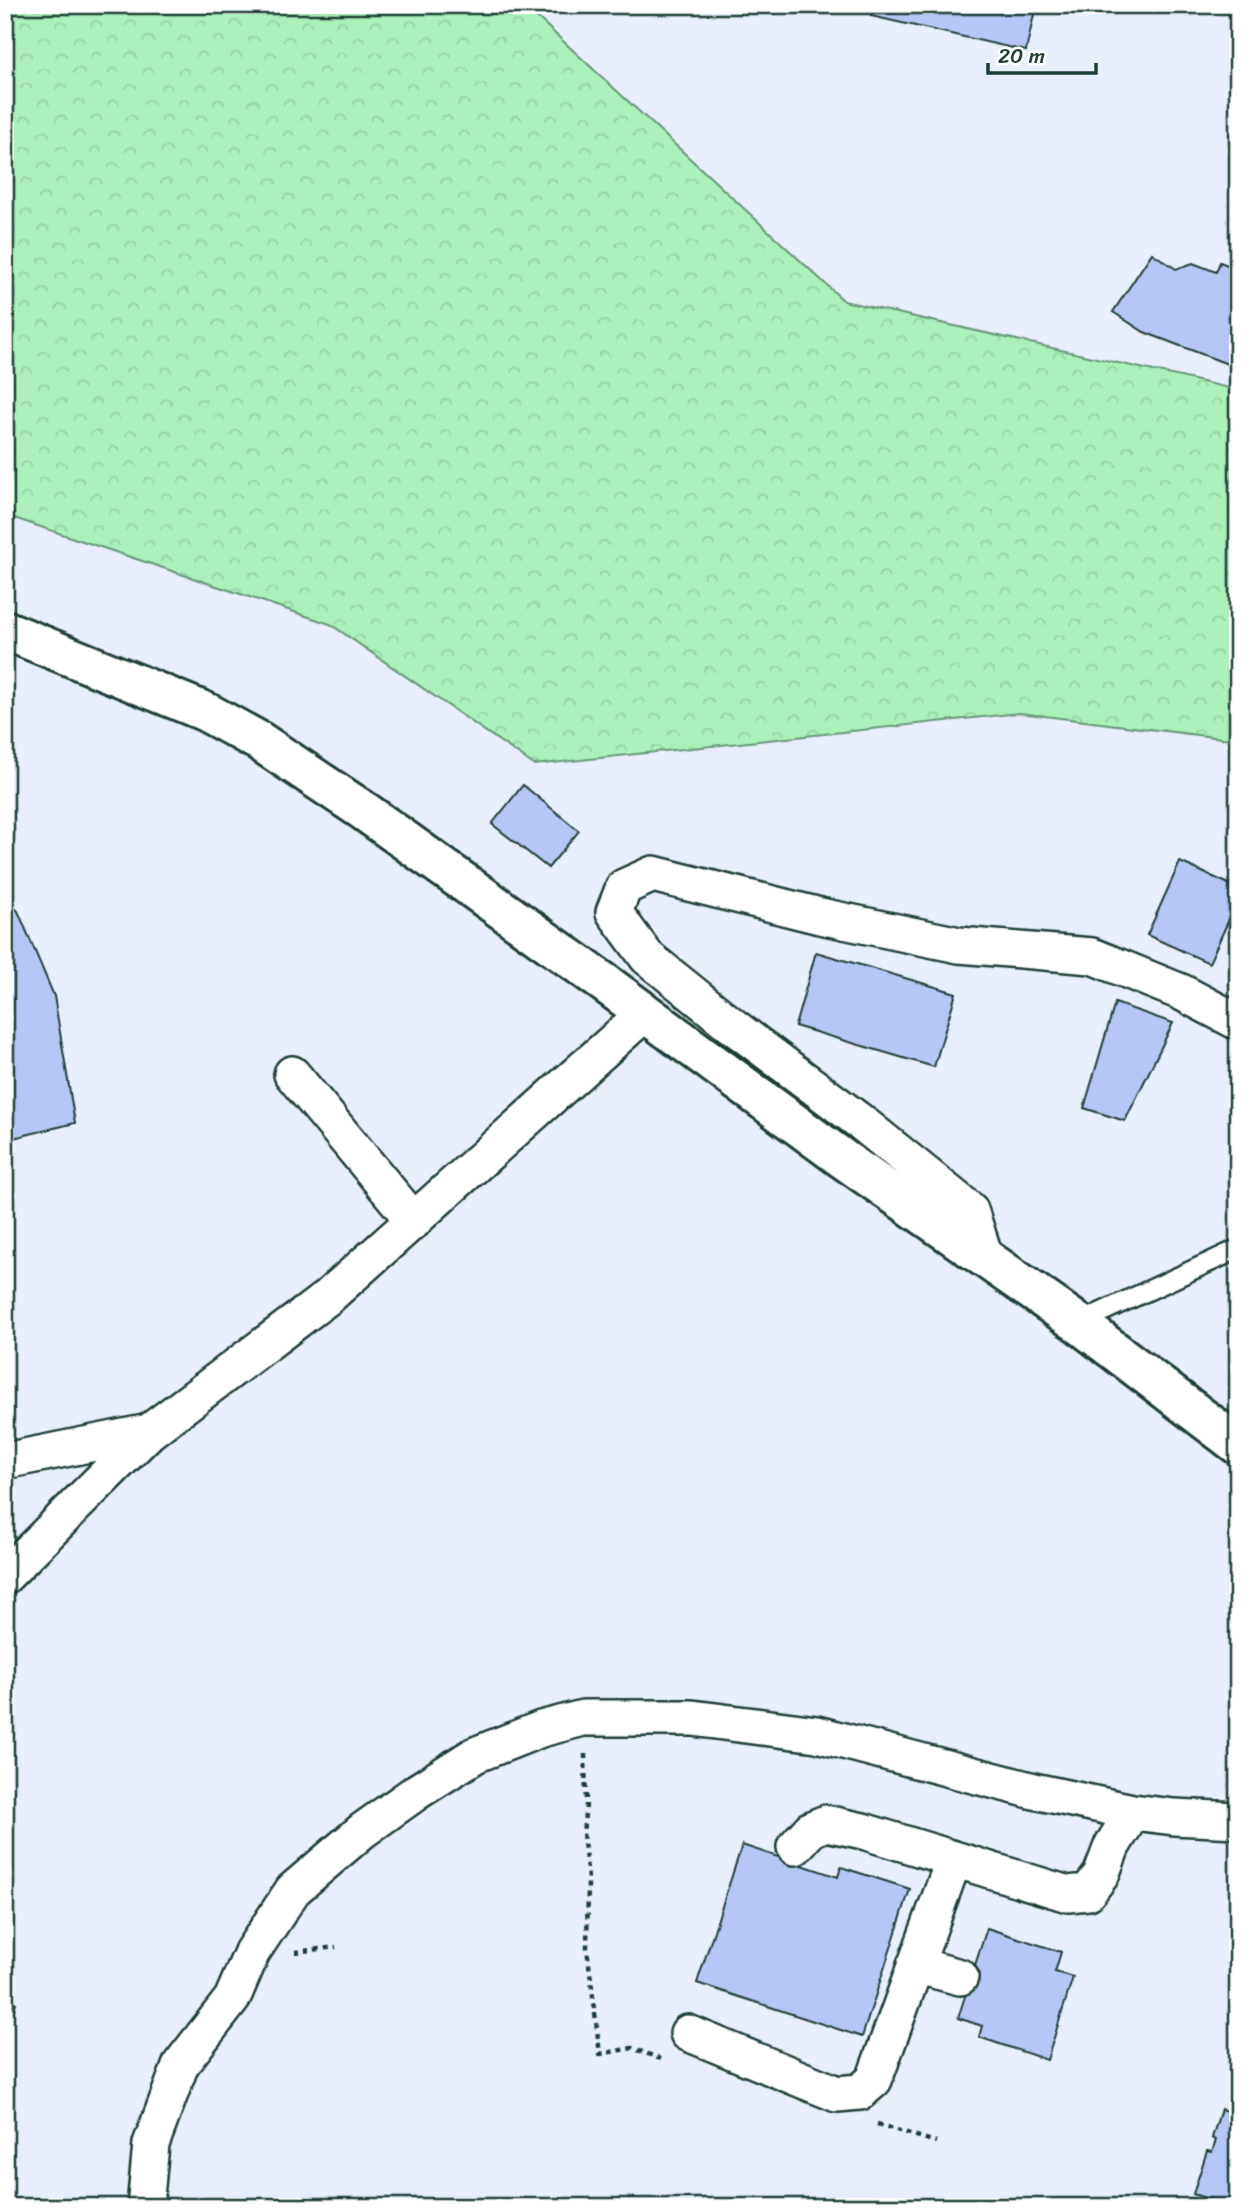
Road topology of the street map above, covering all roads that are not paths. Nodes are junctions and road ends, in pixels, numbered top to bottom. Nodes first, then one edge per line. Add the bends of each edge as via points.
1 (5, 630) edge
2 (645, 1013) junction
3 (1238, 1022) edge
4 (292, 1074) dead end
5 (414, 1221) junction
6 (1238, 1249) edge
7 (986, 1260) junction
8 (1078, 1323) junction
9 (149, 1432) junction
10 (1238, 1445) edge
11 (5, 1461) edge
12 (5, 1576) edge
13 (1133, 1812) junction
14 (1238, 1820) edge
15 (795, 1847) dead end
16 (954, 1859) junction
17 (915, 1965) junction
18 (960, 1977) dead end
19 (678, 2047) road end
20 (145, 2207) edge

1 - 2 street via 206,712 259,741
2 - 5 street
2 - 7 street
3 - 7 street via 1181,992 1092,956 959,945 653,874 624,887 614,912 647,957 970,1210
4 - 5 street
5 - 9 street via 328,1297
6 - 8 lane
7 - 8 street
8 - 10 street
9 - 11 street
9 - 12 street
13 - 14 street
13 - 16 street via 1088,1892 1068,1894
13 - 20 street via 817,1734 692,1718 583,1718 475,1755 362,1831 293,1890 252,1952 232,1998 181,2064 151,2144
15 - 16 street via 811,1829 826,1823
16 - 17 street
17 - 18 street
17 - 19 street via 873,2080 860,2092 837,2094

